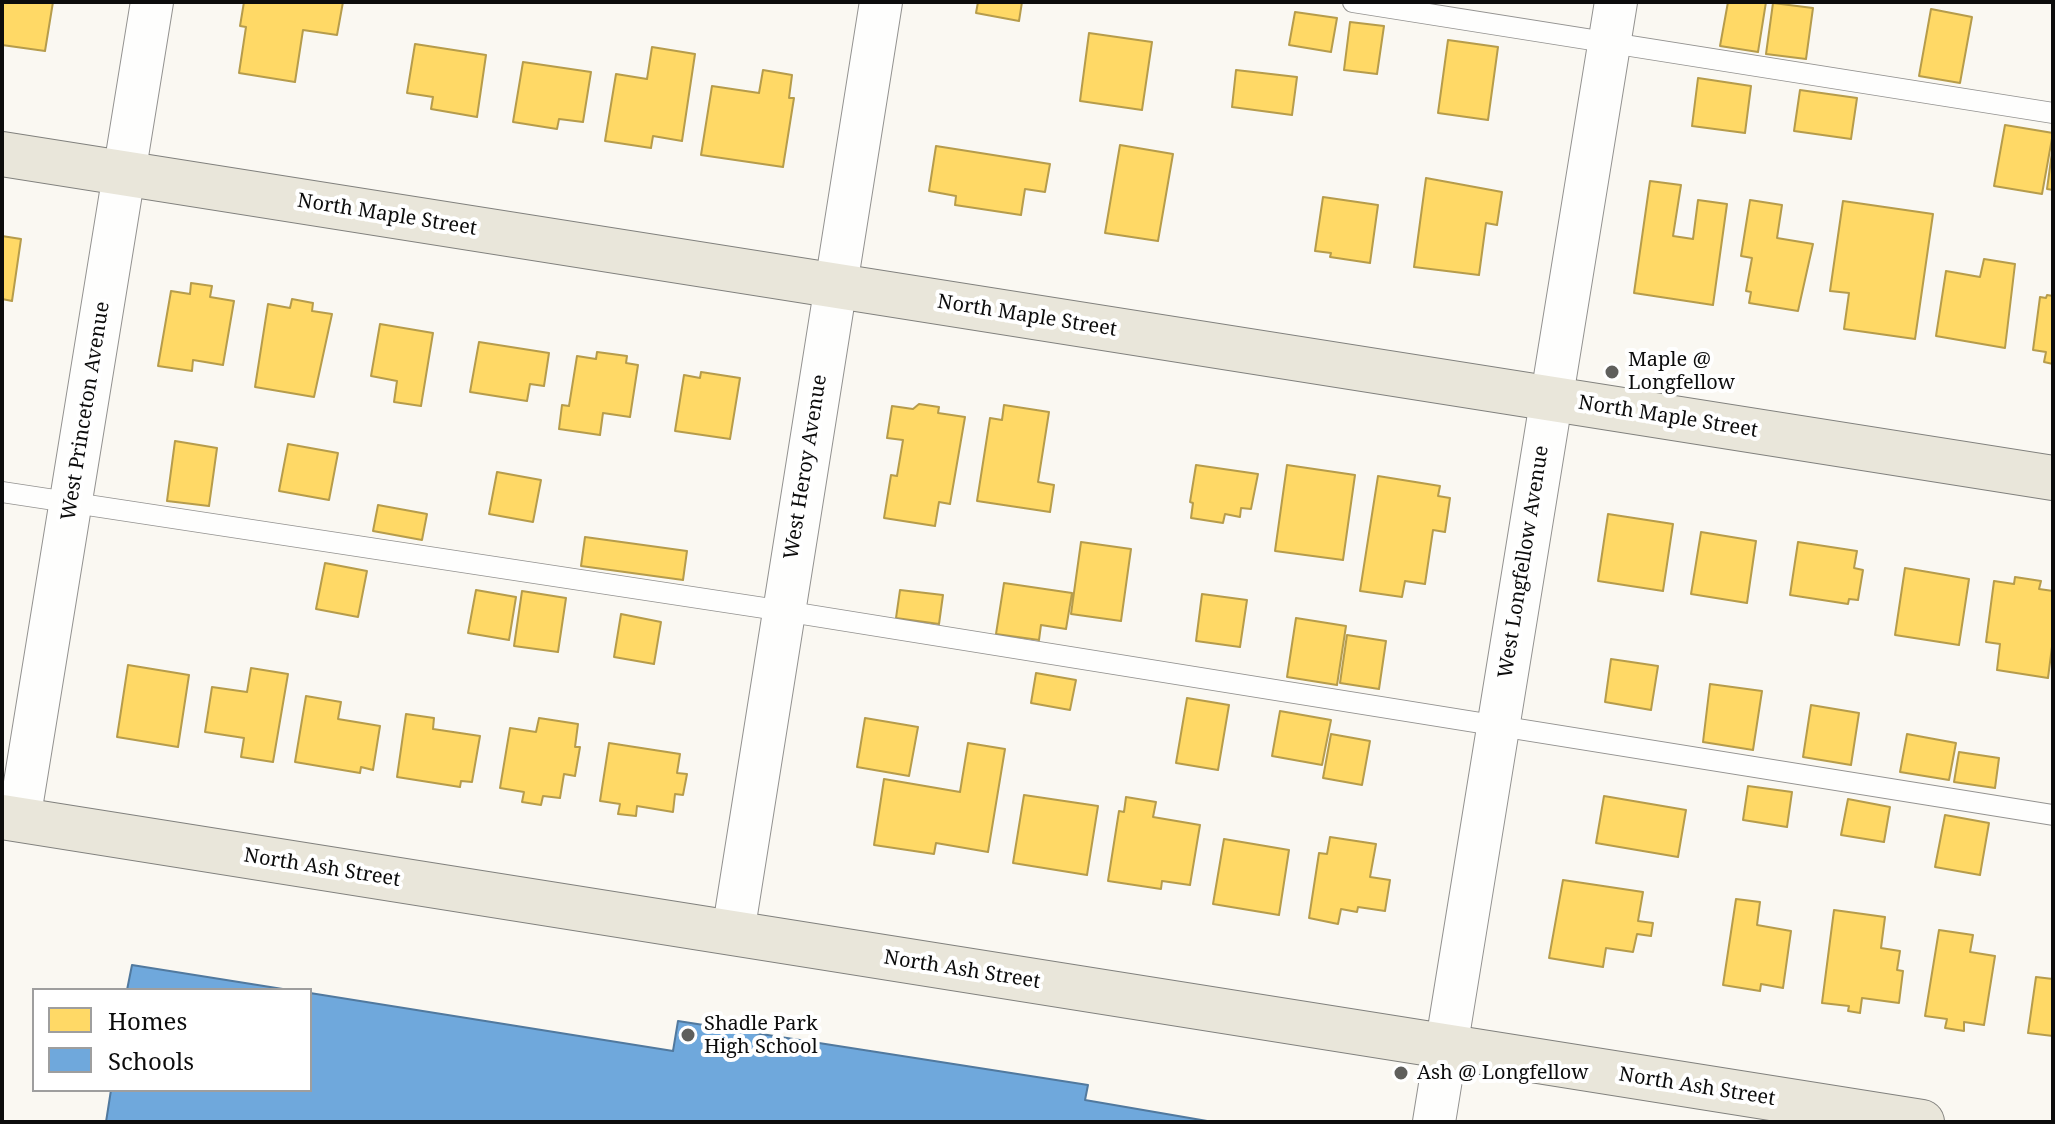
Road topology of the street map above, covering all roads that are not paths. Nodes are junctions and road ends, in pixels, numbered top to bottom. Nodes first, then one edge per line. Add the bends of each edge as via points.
1 (152, 2) edge
2 (881, 2) edge
3 (1353, 2) edge
4 (1613, 21) edge
5 (2053, 113) edge
6 (2, 154) edge
7 (125, 174) junction
8 (834, 285) junction
9 (1550, 399) junction
10 (2053, 478) edge
11 (2, 492) edge
12 (72, 502) junction
13 (784, 611) junction
14 (1497, 724) junction
15 (2053, 815) edge
16 (10, 818) edge
17 (733, 933) junction
18 (1446, 1049) junction
19 (1434, 1122) edge
20 (1922, 1122) edge

1 - 7 street, West Princeton Avenue
2 - 8 street, West Heroy Avenue
3 - 4 lane
4 - 5 lane
4 - 9 street, West Longfellow Avenue
6 - 7 main road, North Maple Street
7 - 8 main road, North Maple Street
7 - 12 street, West Princeton Avenue
8 - 9 main road, North Maple Street
8 - 13 street, West Heroy Avenue
9 - 10 main road, North Maple Street
9 - 14 street, West Longfellow Avenue
11 - 12 lane
12 - 13 lane
12 - 16 street, West Princeton Avenue
13 - 14 lane
13 - 17 street, West Heroy Avenue
14 - 15 lane
14 - 18 street, West Longfellow Avenue
16 - 17 main road, North Ash Street
17 - 18 main road, North Ash Street
18 - 19 street, West Longfellow Avenue
18 - 20 main road, North Ash Street

